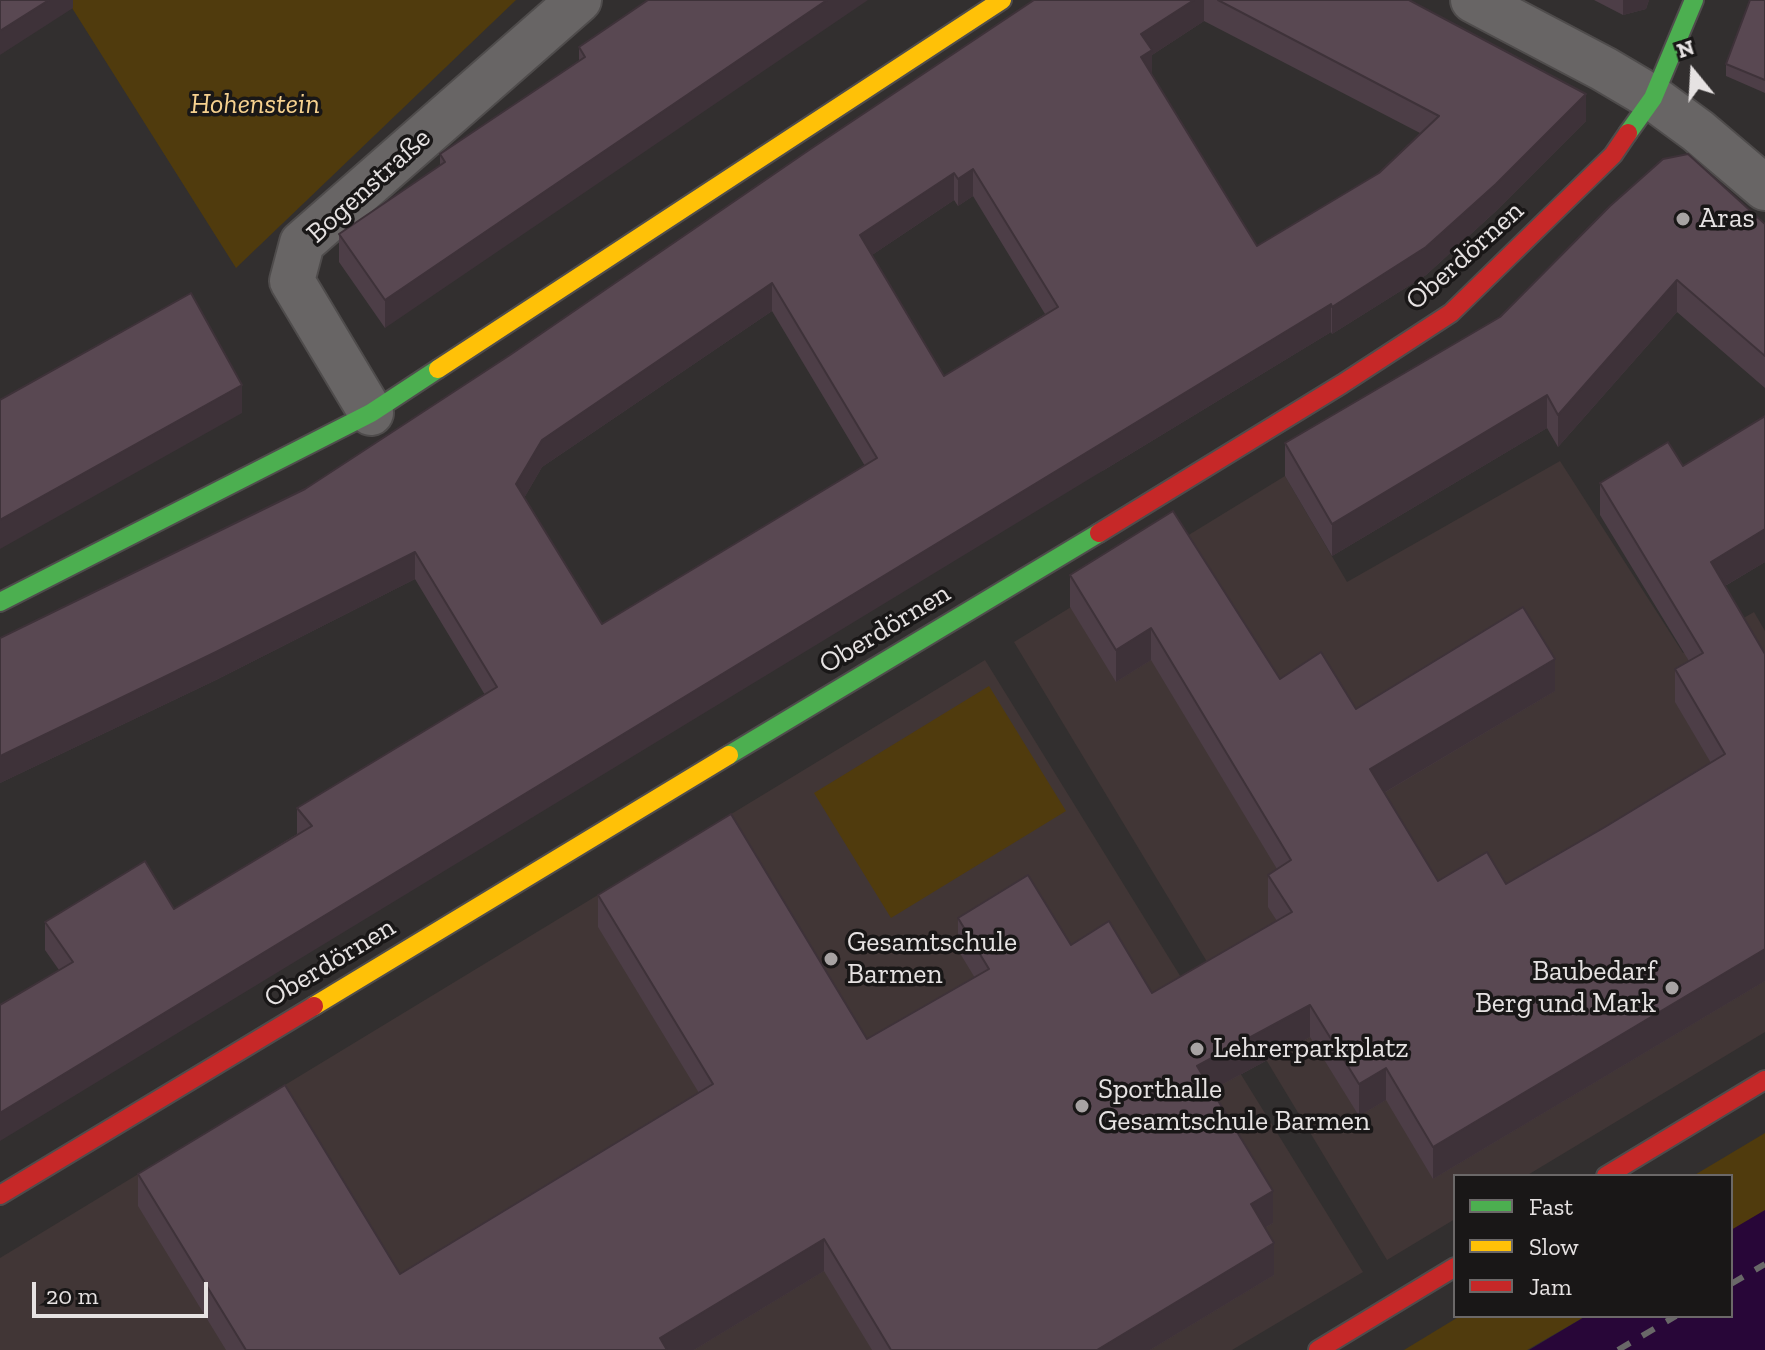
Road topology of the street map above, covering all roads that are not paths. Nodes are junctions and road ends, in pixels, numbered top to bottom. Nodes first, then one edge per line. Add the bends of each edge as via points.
1 (579, 0) edge
2 (1002, 0) edge
3 (1473, 0) edge
4 (1694, 0) edge
5 (1653, 98) junction
6 (1765, 188) edge
7 (371, 413) junction
8 (0, 602) edge
9 (1765, 1080) edge
10 (1609, 1174) edge
11 (0, 1195) edge
12 (1453, 1268) edge
13 (1318, 1350) edge

1 - 7 street, Bogenstraße via 302,243 292,281
2 - 7 street
3 - 5 street
4 - 5 street, Oberdörnen
5 - 6 street
5 - 11 street, Oberdörnen via 1613,155 1451,313 1150,502
7 - 8 street
9 - 10 street
12 - 13 street

